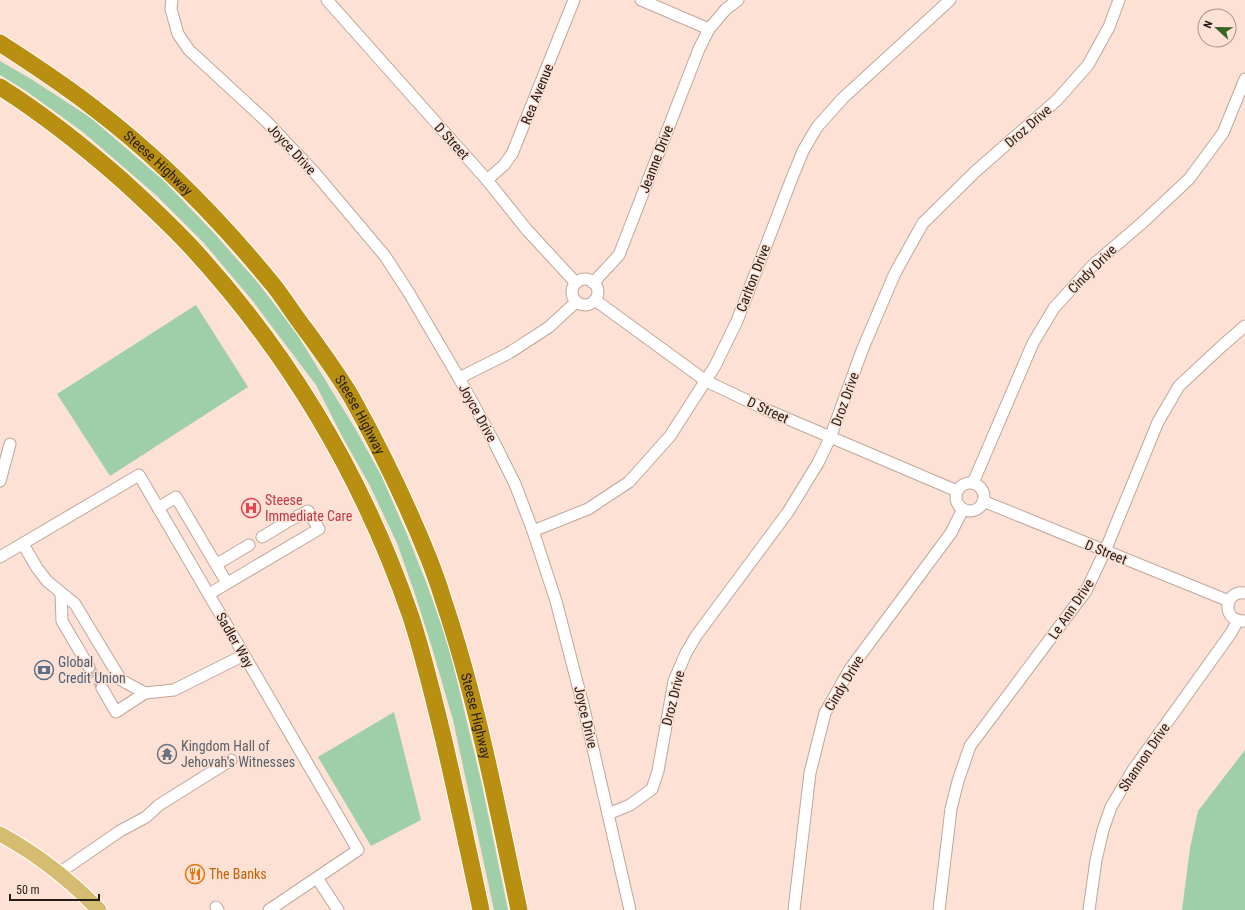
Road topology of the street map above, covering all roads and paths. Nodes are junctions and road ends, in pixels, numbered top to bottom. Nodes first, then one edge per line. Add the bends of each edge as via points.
1 (172, 0) edge
2 (327, 0) edge
3 (574, 0) edge
4 (641, 0) edge
5 (738, 0) edge
6 (950, 0) edge
7 (1119, 0) edge
8 (709, 29) junction
9 (0, 43) edge
10 (1245, 79) edge
11 (0, 87) edge
12 (487, 180) junction
13 (576, 283) junction
14 (593, 283) junction
15 (595, 300) junction
16 (576, 302) junction
17 (1245, 326) edge
18 (459, 378) junction
19 (706, 381) junction
20 (830, 438) junction
21 (10, 444) dead end
22 (0, 481) edge
23 (973, 483) junction
24 (957, 491) junction
25 (983, 501) junction
26 (158, 508) junction
27 (963, 509) junction
28 (533, 531) junction
29 (262, 537) dead end
30 (23, 544) junction
31 (249, 545) dead end
32 (1105, 551) junction
33 (0, 557) edge
34 (217, 564) junction
35 (227, 583) junction
36 (61, 593) junction
37 (1245, 593) edge
38 (208, 594) junction
39 (1229, 602) junction
40 (1241, 620) edge
41 (244, 655) junction
42 (89, 667) tunnel mouth
43 (102, 688) tunnel mouth
44 (145, 693) junction
45 (231, 760) dead end
46 (608, 814) junction
47 (0, 834) edge
48 (59, 873) junction
49 (317, 878) junction
50 (99, 910) edge
51 (269, 910) edge
52 (338, 910) edge
53 (481, 910) edge
54 (519, 910) edge
55 (630, 910) edge
56 (794, 910) edge
57 (939, 910) edge
58 (1089, 910) edge

1 - 18 street, Joyce Drive via 171,9 178,34 189,50 266,121 385,256
2 - 12 street, D Street
3 - 12 street, Rea Avenue via 512,154
4 - 8 street
5 - 8 street, Jeanne Drive via 726,9
6 - 19 street, Carlton Drive via 843,98 817,127 792,178 737,321
7 - 20 street, Droz Drive via 1088,65 1057,100 976,171 923,223 895,273 863,348
8 - 14 street, Jeanne Drive via 619,255
9 - 54 highway, Steese Highway via 96,109 192,194 275,288 350,396 390,469 416,526 443,597 482,738
10 - 23 street, Cindy Drive via 1223,133 1189,179 1093,265 1054,308 1033,343
11 - 53 highway via 64,132 98,160 146,202 192,248 251,317 293,375 333,440 379,536 411,616 428,674
12 - 13 street, D Street via 527,230
13 - 14 street via 587,280
13 - 16 street via 572,290
14 - 15 street via 598,292
15 - 16 street via 587,305
15 - 19 street, D Street
16 - 18 street via 549,327 509,353
17 - 32 street, Le Ann Drive via 1179,386 1158,422
18 - 28 street, Joyce Drive via 515,484
19 - 20 street, D Street
19 - 28 street, Carlton Drive via 670,436 629,482 588,509
20 - 24 street, D Street
20 - 46 street, Droz Drive via 818,464 788,512 686,653 674,681 658,771 652,789 630,805
21 - 22 street
23 - 24 street via 965,483
23 - 25 street via 983,492
24 - 27 street via 956,499
25 - 27 street via 973,510
25 - 32 street, D Street
26 - 30 street, Sadler Way via 139,475
26 - 34 street via 176,497
26 - 38 street, Sadler Way
27 - 56 street, Cindy Drive via 951,533 850,669 825,713 810,773
28 - 46 street, Joyce Drive via 556,601
29 - 35 street via 308,511 319,529
30 - 33 street, Sadler Way
30 - 36 street via 47,581
31 - 34 street
32 - 39 street, D Street
32 - 57 street, Le Ann Drive via 1086,591 970,746 951,809
34 - 35 street
35 - 38 street
36 - 42 street via 62,621
36 - 44 street via 75,604 121,680
37 - 39 street via 1233,595
38 - 41 street, Sadler Way
39 - 40 street via 1231,617
40 - 58 street, Shannon Drive via 1133,770 1111,807 1096,860
41 - 44 street via 174,690
41 - 49 street, Sadler Way via 358,850
43 - 44 street via 116,712
45 - 48 street
46 - 55 street, Joyce Drive
47 - 48 main road via 31,852
48 - 50 main road
49 - 51 street, Sadler Way
49 - 52 street

